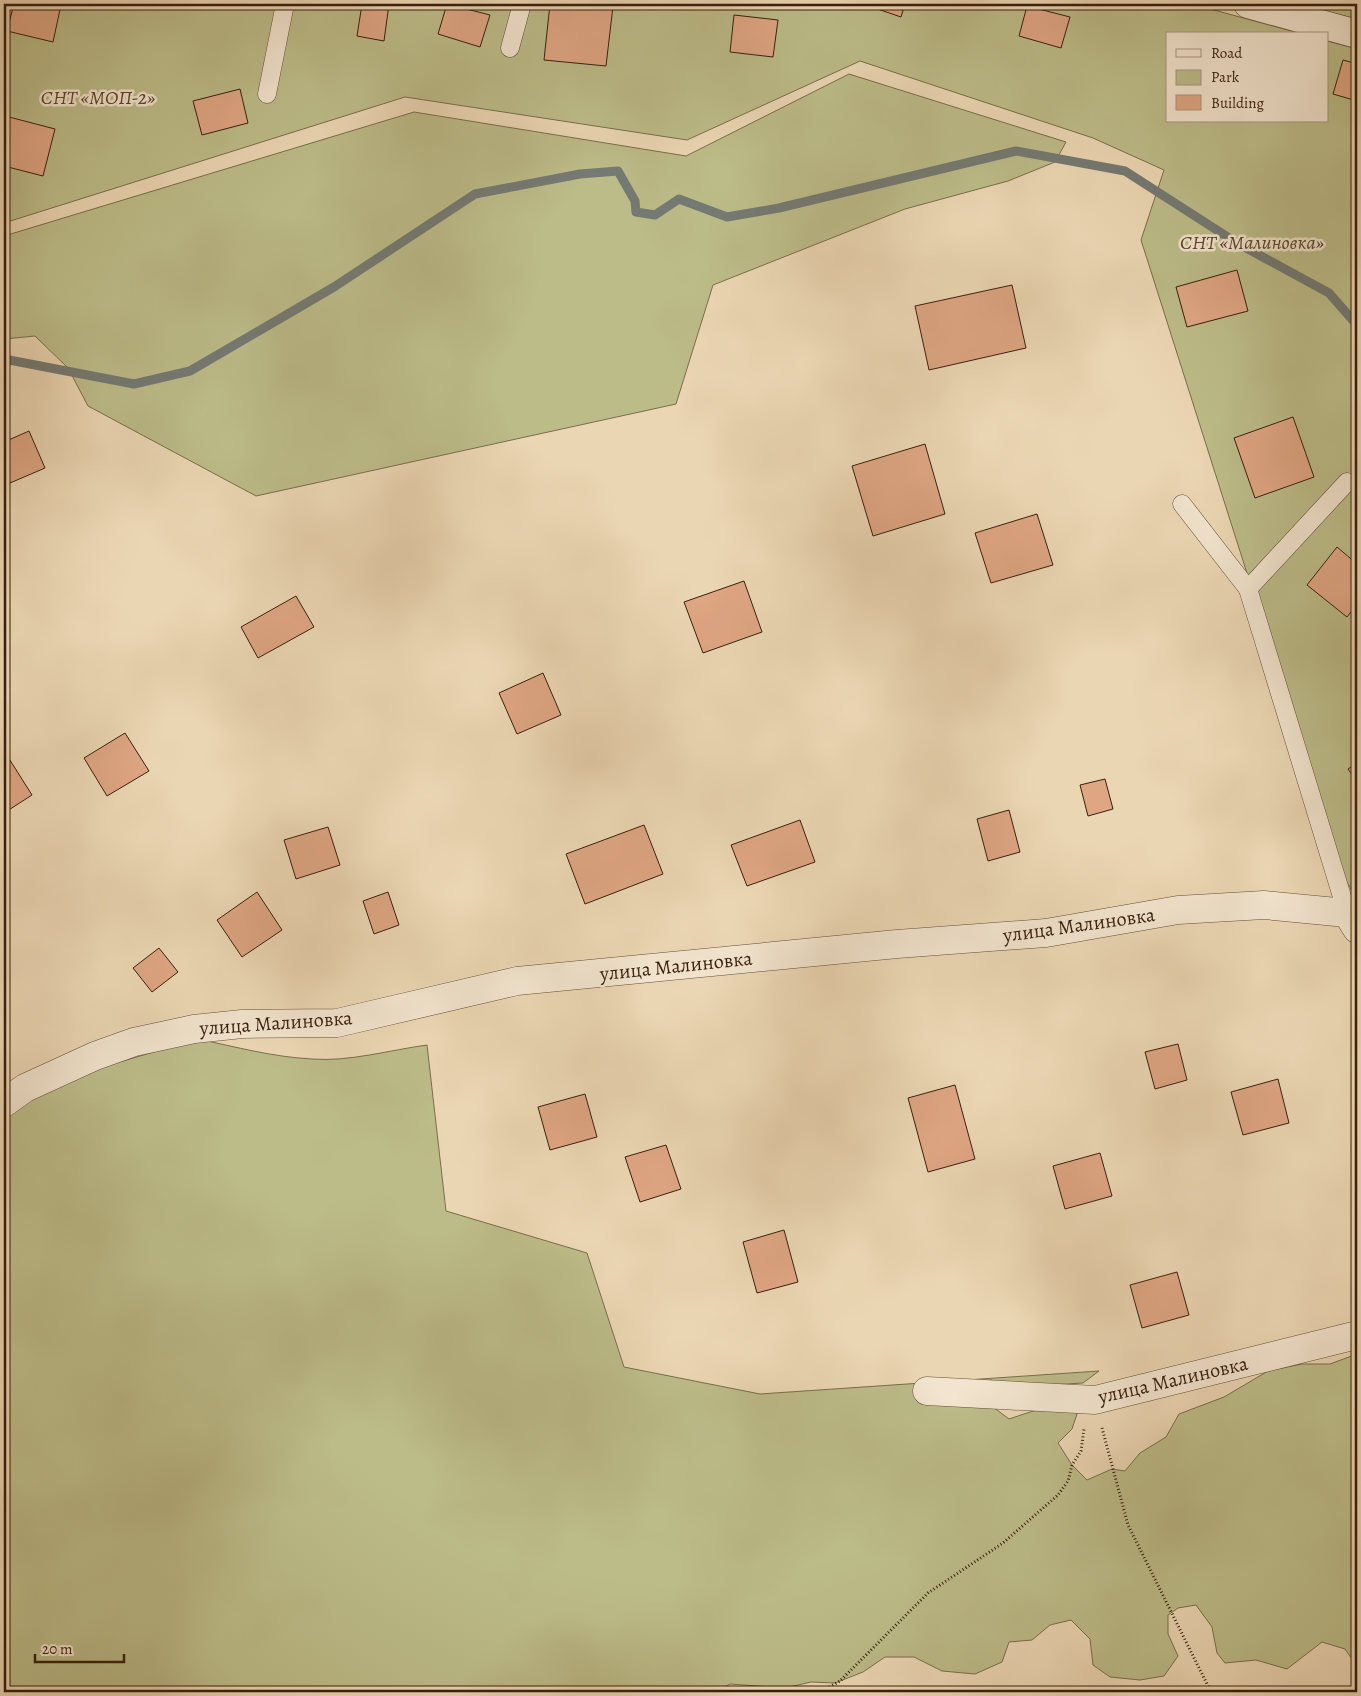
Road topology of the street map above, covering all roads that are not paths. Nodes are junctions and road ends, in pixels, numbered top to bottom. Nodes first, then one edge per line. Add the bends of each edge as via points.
1 (284, 4) edge
2 (522, 4) edge
3 (1248, 4) edge
4 (1357, 34) edge
5 (510, 48) dead end
6 (267, 94) dead end
7 (1347, 482) dead end
8 (1182, 504) dead end
9 (1248, 589) junction
10 (1352, 921) edge
11 (4, 1103) edge
12 (1357, 1335) edge
13 (927, 1391) dead end

1 - 6 lane
2 - 5 lane
3 - 4 street
7 - 9 lane
8 - 9 lane
9 - 10 lane
10 - 11 street, улица Малиновка via 1264,905 1178,910 1046,933 897,944 517,981 337,1023 213,1027 134,1042 25,1088
12 - 13 street, улица Малиновка via 1095,1400

